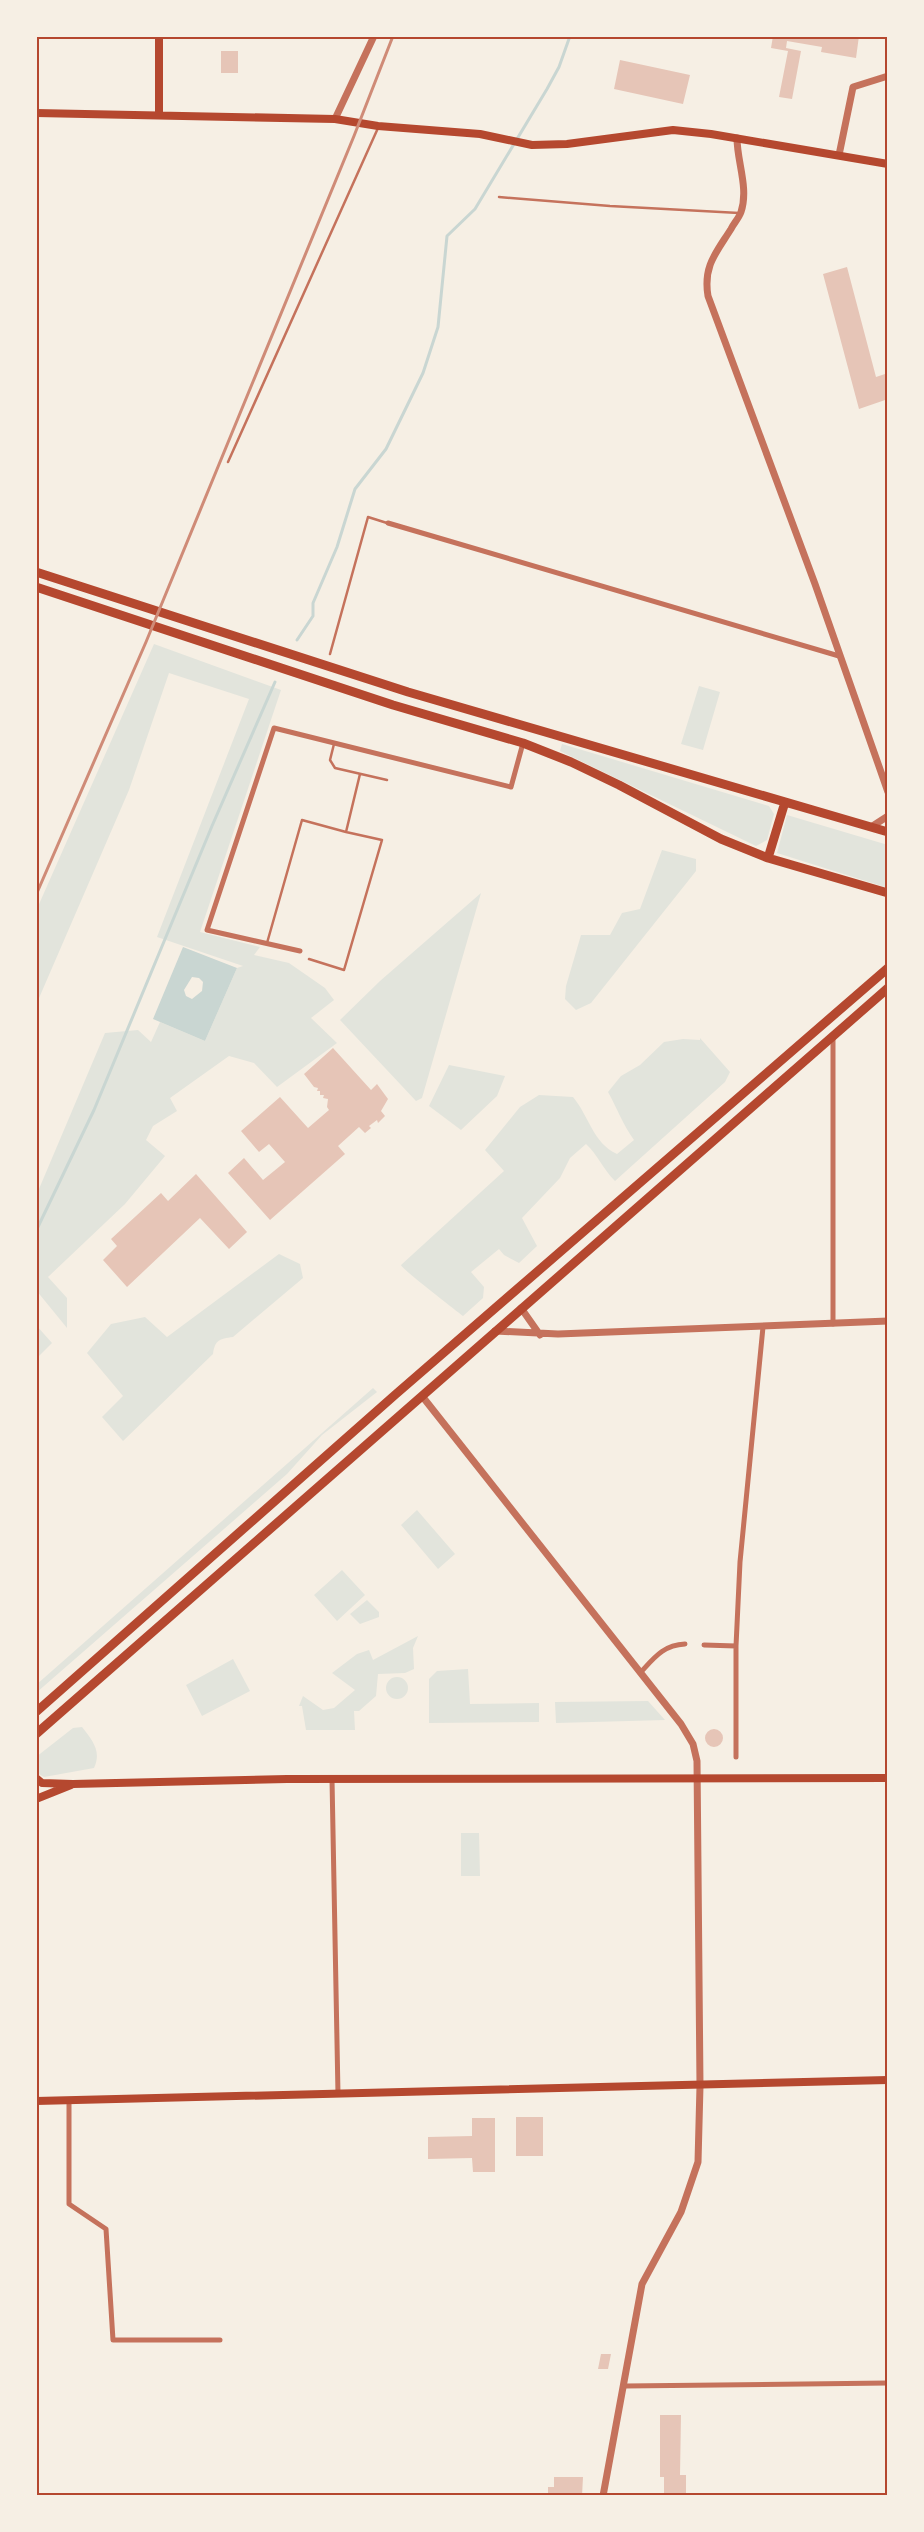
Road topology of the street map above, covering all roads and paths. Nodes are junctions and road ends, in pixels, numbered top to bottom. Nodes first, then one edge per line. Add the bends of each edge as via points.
1 (159, 36) edge
2 (374, 36) edge
3 (888, 76) edge
4 (36, 113) edge
5 (159, 115) junction
6 (335, 119) junction
7 (378, 126) junction
8 (737, 138) junction
9 (839, 155) junction
10 (888, 164) edge
11 (499, 197) dead end
12 (741, 213) junction
13 (228, 462) dead end
14 (388, 523) joint
15 (36, 572) edge
16 (36, 587) edge
17 (330, 654) dead end
18 (839, 656) junction
19 (334, 744) junction
20 (523, 744) junction
21 (360, 774) junction
22 (387, 780) dead end
23 (888, 792) edge
24 (785, 802) junction
25 (888, 816) edge
26 (871, 828) junction
27 (346, 832) junction
28 (888, 832) edge
29 (768, 858) junction
30 (888, 893) edge
31 (266, 944) junction
32 (300, 952) dead end
33 (309, 959) dead end
34 (888, 968) edge
35 (888, 988) edge
36 (833, 1035) junction
37 (522, 1308) junction
38 (888, 1320) edge
39 (833, 1324) junction
40 (763, 1327) junction
41 (495, 1331) junction
42 (540, 1335) junction
43 (422, 1396) junction
44 (685, 1644) dead end
45 (704, 1645) dead end
46 (736, 1646) junction
47 (640, 1673) junction
48 (36, 1712) edge
49 (36, 1734) edge
50 (736, 1757) dead end
51 (36, 1778) edge
52 (888, 1778) edge
53 (332, 1779) junction
54 (698, 1780) junction
55 (73, 1784) junction
56 (36, 1799) edge
57 (888, 2080) edge
58 (700, 2086) junction
59 (338, 2094) junction
60 (36, 2101) edge
61 (69, 2101) junction
62 (220, 2340) dead end
63 (888, 2383) edge
64 (625, 2386) junction
65 (603, 2496) edge

1 - 5 main road
2 - 6 street
3 - 9 street via 853,87
4 - 5 main road
5 - 6 main road
6 - 7 main road
7 - 8 main road via 447,131 524,143 568,144 673,130
7 - 13 lane
8 - 9 main road
8 - 12 street via 744,188
9 - 10 main road
11 - 12 lane
12 - 18 street via 710,261 708,296
14 - 17 lane via 368,517
14 - 18 street
15 - 24 main road via 408,692
16 - 20 main road via 393,705
18 - 23 street
19 - 20 street via 511,787
19 - 21 lane via 330,760 335,768
19 - 31 street via 274,728 207,930
20 - 29 main road via 572,762 721,839
21 - 22 lane
21 - 27 lane
24 - 26 main road
24 - 29 main road
25 - 26 street
26 - 28 main road
27 - 31 lane via 302,820
27 - 33 lane via 382,840 344,970
29 - 30 main road
31 - 32 street
34 - 48 main road via 396,1394
35 - 36 main road
36 - 37 main road
36 - 39 street
37 - 41 main road
37 - 42 street
38 - 39 street
39 - 40 street
40 - 42 street
40 - 46 street via 740,1562
41 - 42 street
41 - 43 main road
43 - 47 street
43 - 49 main road
44 - 47 street via 673,1644 663,1649
45 - 46 street
46 - 50 street
47 - 54 street via 693,1744 698,1761
51 - 55 main road via 42,1783
52 - 54 main road
53 - 54 main road
53 - 55 main road
53 - 59 street
54 - 58 street
55 - 56 main road
57 - 58 main road
58 - 59 main road
58 - 64 street via 698,2162 681,2212 642,2284
59 - 61 main road
60 - 61 main road
61 - 62 street via 69,2204 106,2229 113,2340
63 - 64 street
64 - 65 street

